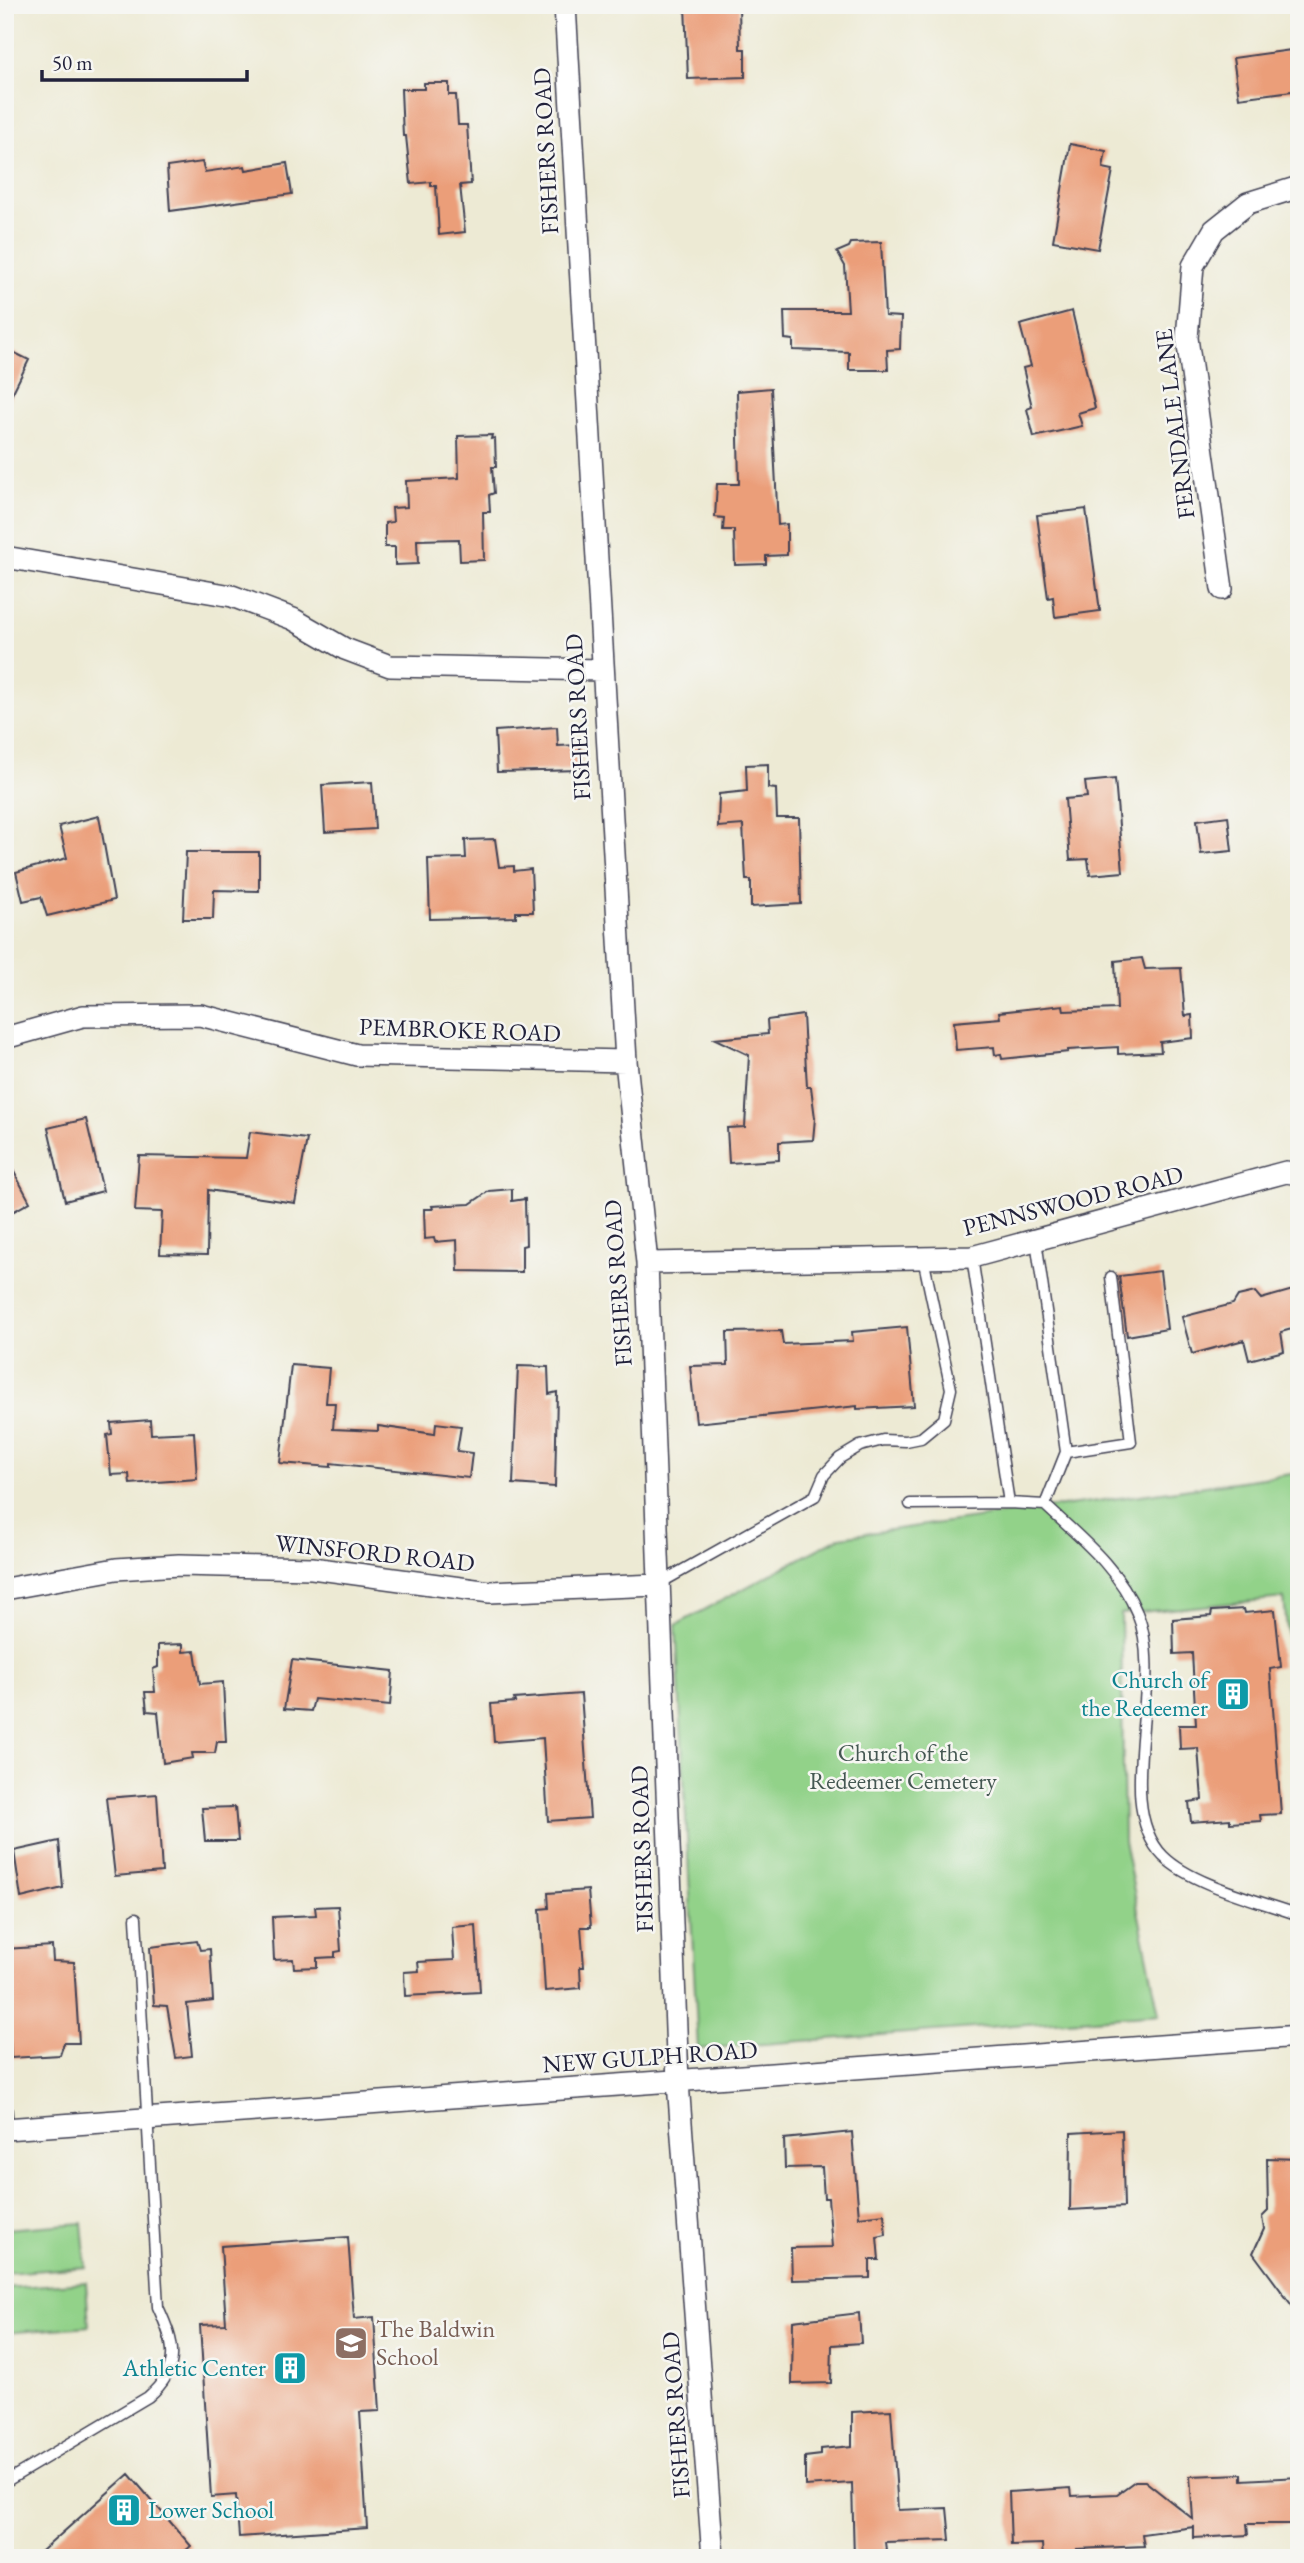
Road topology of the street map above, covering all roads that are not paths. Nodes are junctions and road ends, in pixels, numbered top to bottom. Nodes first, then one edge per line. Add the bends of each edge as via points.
1 (565, 5) edge
2 (1299, 187) edge
3 (5, 557) edge
4 (1222, 589) dead end
5 (602, 670) junction
6 (5, 1038) edge
7 (626, 1061) junction
8 (1299, 1174) edge
9 (1036, 1240) junction
10 (972, 1257) junction
11 (923, 1258) junction
12 (647, 1263) junction
13 (1111, 1277) dead end
14 (1066, 1452) junction
15 (1009, 1503) junction
16 (910, 1504) dead end
17 (1045, 1504) junction
18 (657, 1585) junction
19 (5, 1590) edge
20 (1299, 1915) edge
21 (136, 1918) dead end
22 (1299, 2036) edge
23 (678, 2082) junction
24 (5, 2088) edge
25 (145, 2119) junction
26 (7, 2129) edge
27 (5, 2482) edge
28 (1299, 2551) edge
29 (713, 2558) edge
30 (1291, 2558) edge

1 - 5 street, FISHERS ROAD
2 - 4 street, FERNDALE LANE via 1248,203 1214,230 1193,266 1186,338
3 - 5 street via 232,596 293,619 345,649 390,666
5 - 7 street, FISHERS ROAD
6 - 7 street, PEMBROKE ROAD via 83,1016 200,1015 357,1055
7 - 12 street, FISHERS ROAD
8 - 9 street, PENNSWOOD ROAD via 1286,1172
9 - 10 street, PENNSWOOD ROAD
9 - 14 lane
10 - 11 street, PENNSWOOD ROAD
10 - 15 lane
11 - 12 street, PENNSWOOD ROAD
11 - 18 lane via 951,1389 944,1419 921,1438 860,1446 824,1475 815,1496
12 - 18 street, FISHERS ROAD
13 - 14 lane via 1131,1442
14 - 17 lane
15 - 16 lane
15 - 17 lane
17 - 20 lane via 1117,1576 1138,1614 1148,1656 1139,1803 1147,1831 1163,1856 1185,1871
18 - 19 street, WINSFORD ROAD via 490,1591 312,1568 179,1565 116,1569
18 - 23 street, FISHERS ROAD
21 - 25 lane
22 - 23 street, NEW GULPH ROAD
23 - 25 street, NEW GULPH ROAD
23 - 29 street, FISHERS ROAD
24 - 26 lane
25 - 26 street, NEW GULPH ROAD
25 - 27 lane via 158,2307 172,2340 169,2372 148,2397
28 - 30 lane

